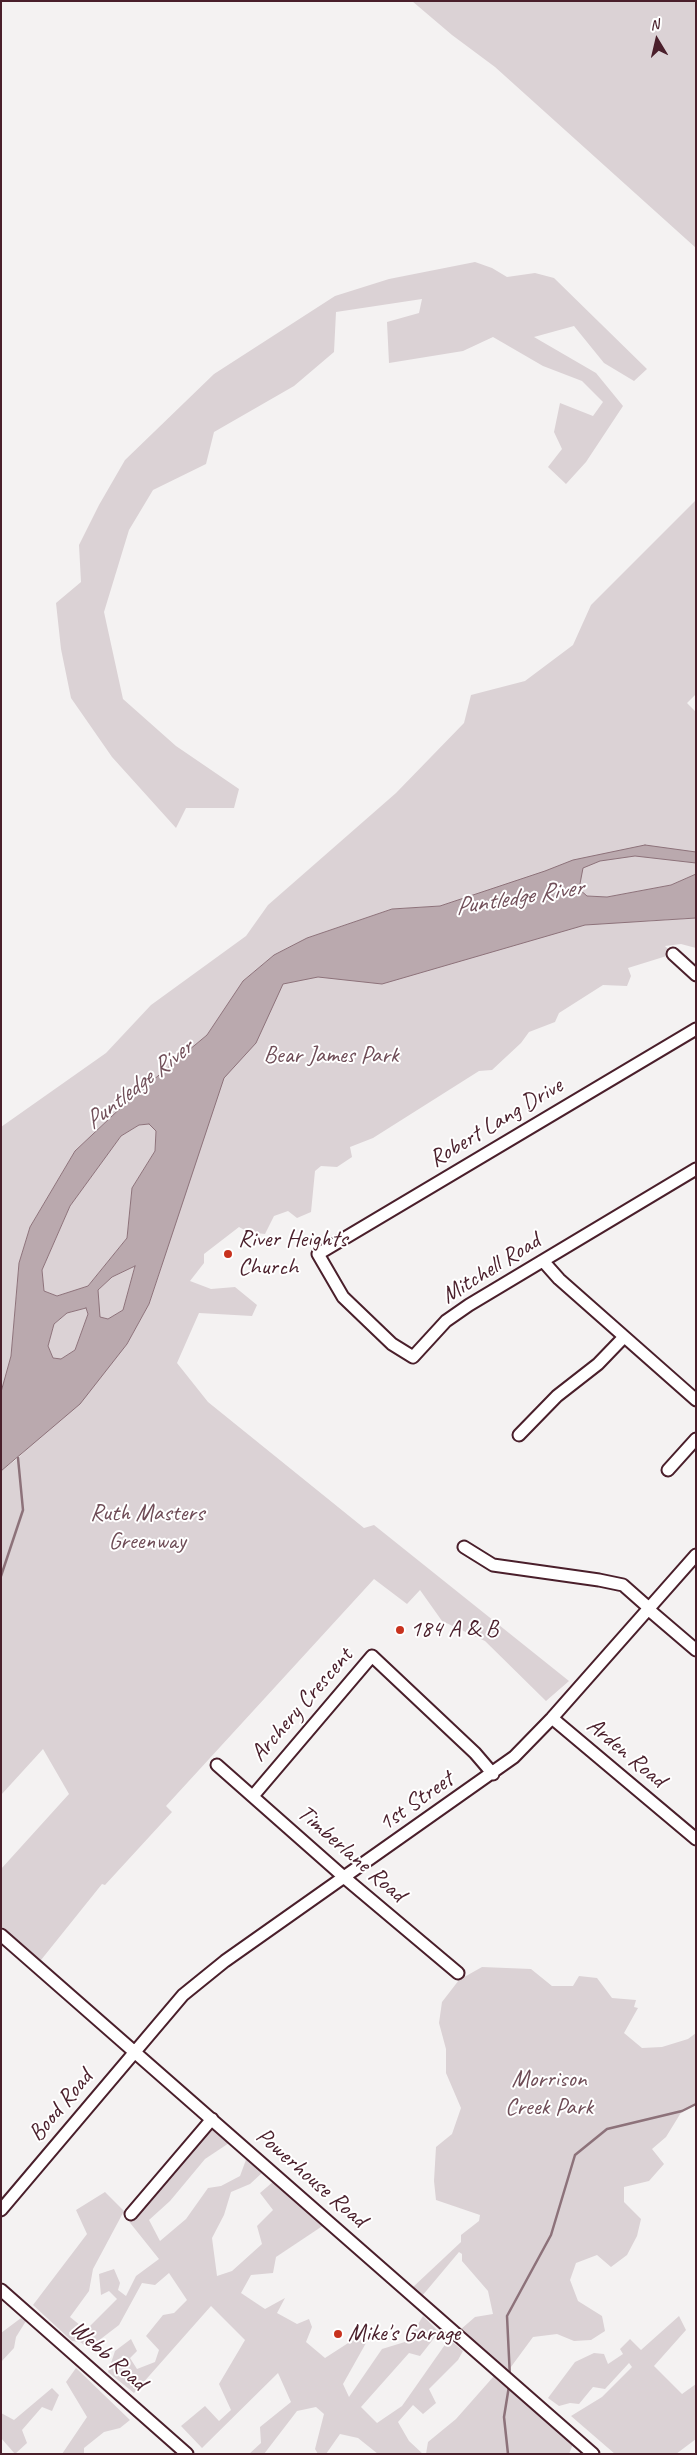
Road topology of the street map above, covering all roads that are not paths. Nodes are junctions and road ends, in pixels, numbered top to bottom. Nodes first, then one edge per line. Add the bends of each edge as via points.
1 (673, 954) dead end
2 (696, 975) edge
3 (696, 1029) edge
4 (696, 1169) edge
5 (318, 1254) joint
6 (543, 1261) junction
7 (624, 1337) junction
8 (696, 1400) edge
9 (519, 1435) dead end
10 (696, 1439) edge
11 (668, 1470) dead end
12 (464, 1547) dead end
13 (696, 1555) edge
14 (649, 1608) junction
15 (696, 1650) edge
16 (552, 1718) junction
17 (217, 1765) dead end
18 (493, 1774) junction
19 (253, 1796) junction
20 (696, 1839) edge
21 (345, 1878) junction
22 (1, 1935) edge
23 (458, 1973) dead end
24 (133, 2052) junction
25 (212, 2119) junction
26 (1, 2210) edge
27 (130, 2214) dead end
28 (1, 2290) edge
29 (187, 2454) edge
30 (592, 2454) edge

1 - 2 street
3 - 5 street, Robert Lang Drive
4 - 6 street, Mitchell Road
5 - 6 street, Mitchell Road via 343,1297 392,1344 413,1357 446,1321 469,1304
6 - 7 street
7 - 8 street
7 - 9 street via 598,1364 557,1396
10 - 11 street
12 - 14 street via 493,1565 623,1585
13 - 14 street, 1st Street
14 - 15 street
14 - 16 street, 1st Street
16 - 18 street, 1st Street via 514,1758
16 - 20 street, Arden Road
17 - 19 street, Timberlane Road
18 - 19 street, Archery Crescent via 372,1656
18 - 21 street, 1st Street
19 - 21 street, Timberlane Road
21 - 23 street, Timberlane Road
21 - 24 street, 1st Street via 204,1976
22 - 24 street, Powerhouse Road
24 - 25 street, Powerhouse Road
24 - 26 street, Bood Road
25 - 27 street
25 - 30 street, Powerhouse Road
28 - 29 street, Webb Road

